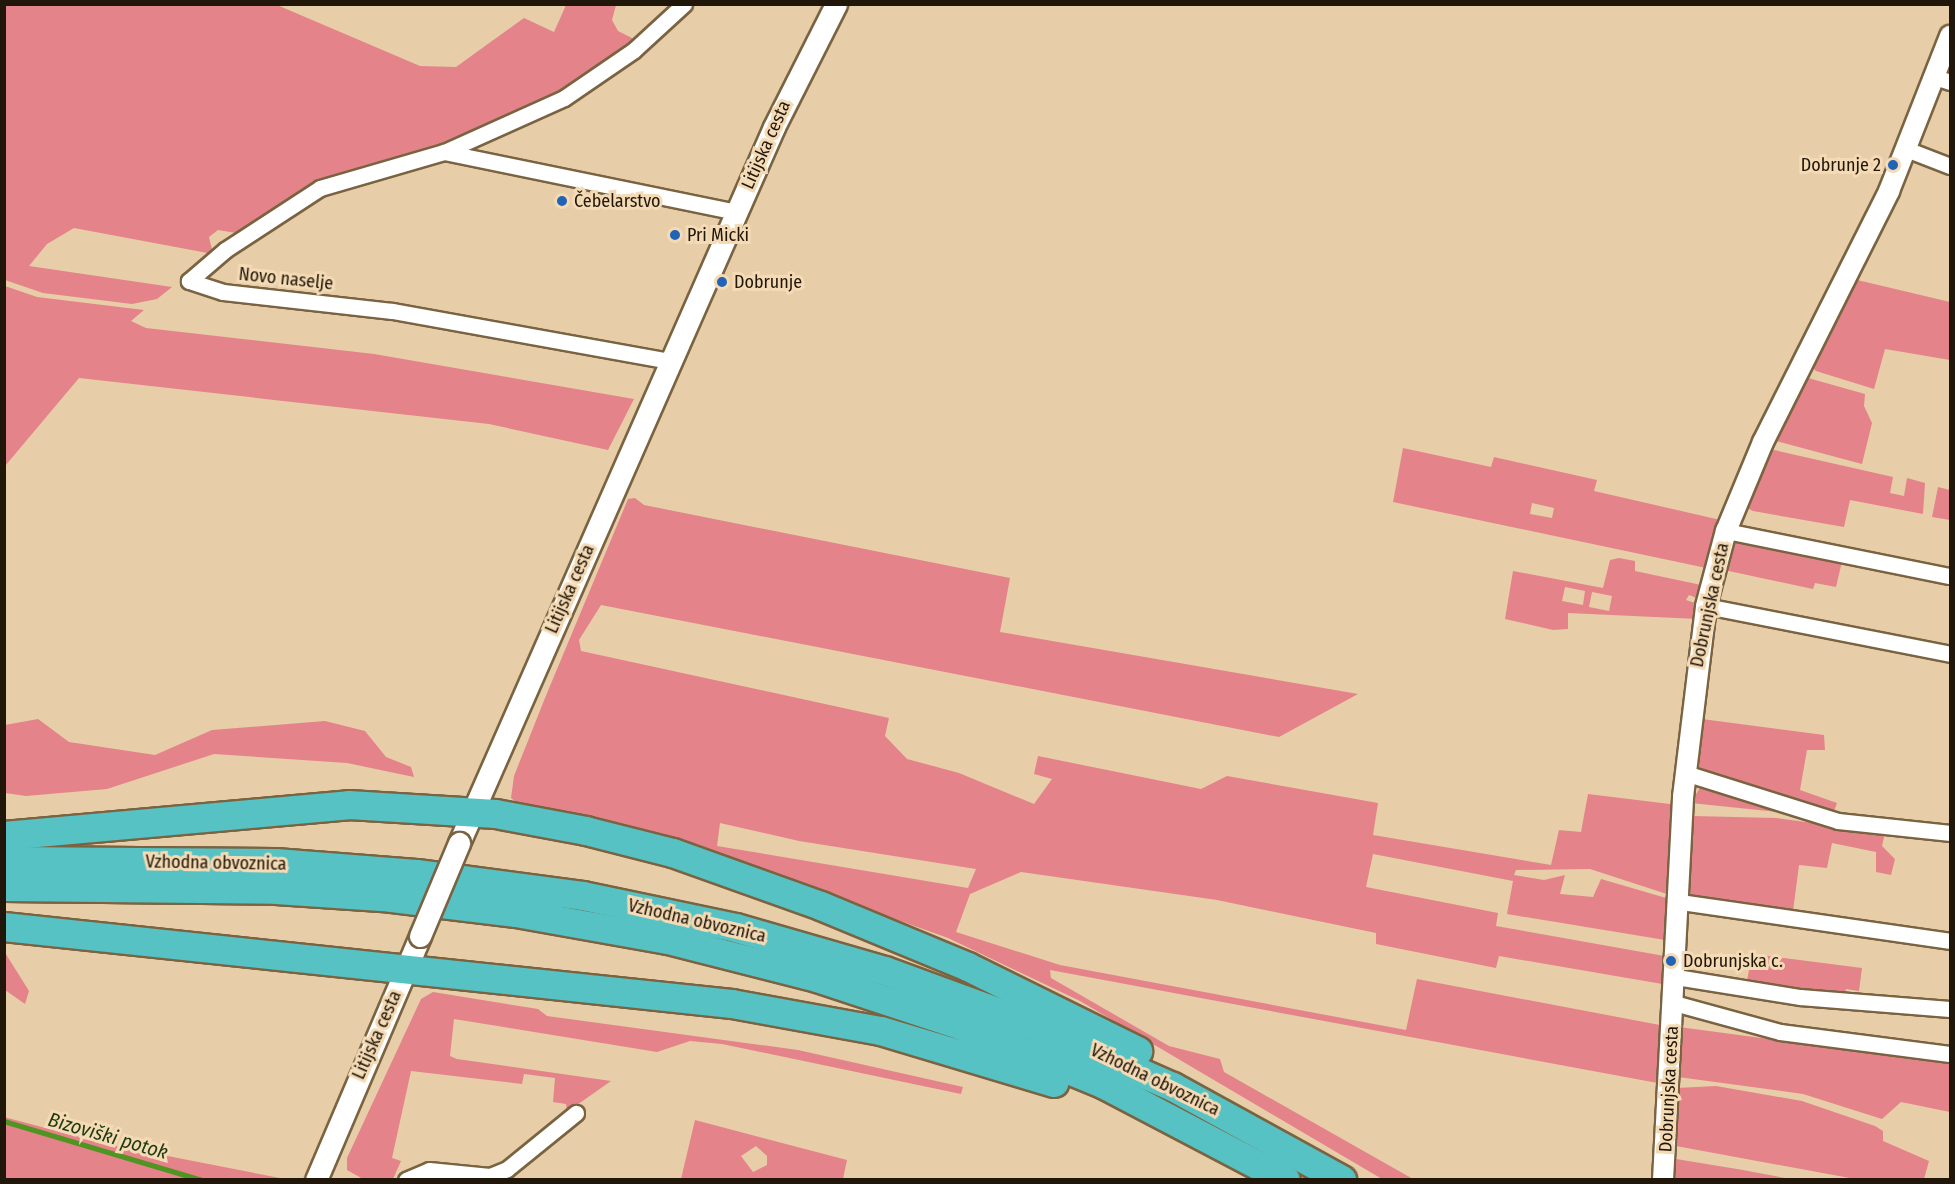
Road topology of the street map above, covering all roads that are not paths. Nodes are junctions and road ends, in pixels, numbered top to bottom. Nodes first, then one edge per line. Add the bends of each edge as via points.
1 (684, 4) edge
2 (836, 4) edge
3 (1950, 36) edge
4 (1944, 80) edge
5 (1906, 149) junction
6 (444, 152) junction
7 (1950, 166) edge
8 (736, 212) junction
9 (670, 361) junction
10 (1726, 531) junction
11 (1950, 576) edge
12 (1706, 606) junction
13 (1950, 654) edge
14 (1686, 773) junction
15 (473, 812) junction
16 (1950, 833) edge
17 (4, 836) edge
18 (4, 861) edge
19 (4, 887) edge
20 (1680, 902) junction
21 (4, 927) edge
22 (1950, 941) edge
23 (405, 970) junction
24 (1676, 977) junction
25 (1674, 1003) junction
26 (1950, 1009) edge
27 (1950, 1054) edge
28 (576, 1113) dead end
29 (1259, 1147) junction
30 (316, 1179) edge
31 (406, 1179) edge
32 (1286, 1179) edge
33 (1342, 1179) edge
34 (1663, 1179) edge

1 - 6 street, Novo naselje via 634,50 564,98
2 - 8 main road, Litijska cesta
3 - 4 street, Dobrunjska cesta
4 - 5 street, Dobrunjska cesta
5 - 7 street
5 - 10 street, Dobrunjska cesta via 1796,368
6 - 8 street, Novo naselje
6 - 9 street, Novo naselje via 320,188 225,250 189,283 492,327
8 - 9 main road, Litijska cesta
9 - 15 main road, Litijska cesta
10 - 11 street
10 - 12 street, Dobrunjska cesta
12 - 13 street
12 - 14 street, Dobrunjska cesta
14 - 16 street via 1838,821
14 - 20 street, Dobrunjska cesta
15 - 17 highway via 296,806
15 - 23 main road, Litijska cesta, bridge
15 - 29 highway via 632,841 821,906 968,967 1238,1104
18 - 29 highway, Vzhodna obvoznica via 276,863 382,871 494,882 661,911 810,948 958,996 1102,1054
19 - 29 highway, Vzhodna obvoznica via 276,890 392,898 516,913 668,940 817,978 962,1026
20 - 22 street
20 - 24 street, Dobrunjska cesta
21 - 23 highway
23 - 29 highway via 732,1004 881,1031 1027,1073 1207,1149
23 - 30 main road, Litijska cesta
24 - 25 street, Dobrunjska cesta
24 - 26 street via 1800,997
25 - 27 street via 1780,1032
25 - 34 street, Dobrunjska cesta
28 - 31 street via 507,1169 490,1176 429,1170
29 - 32 highway, Vzhodna obvoznica
29 - 33 highway, Vzhodna obvoznica

